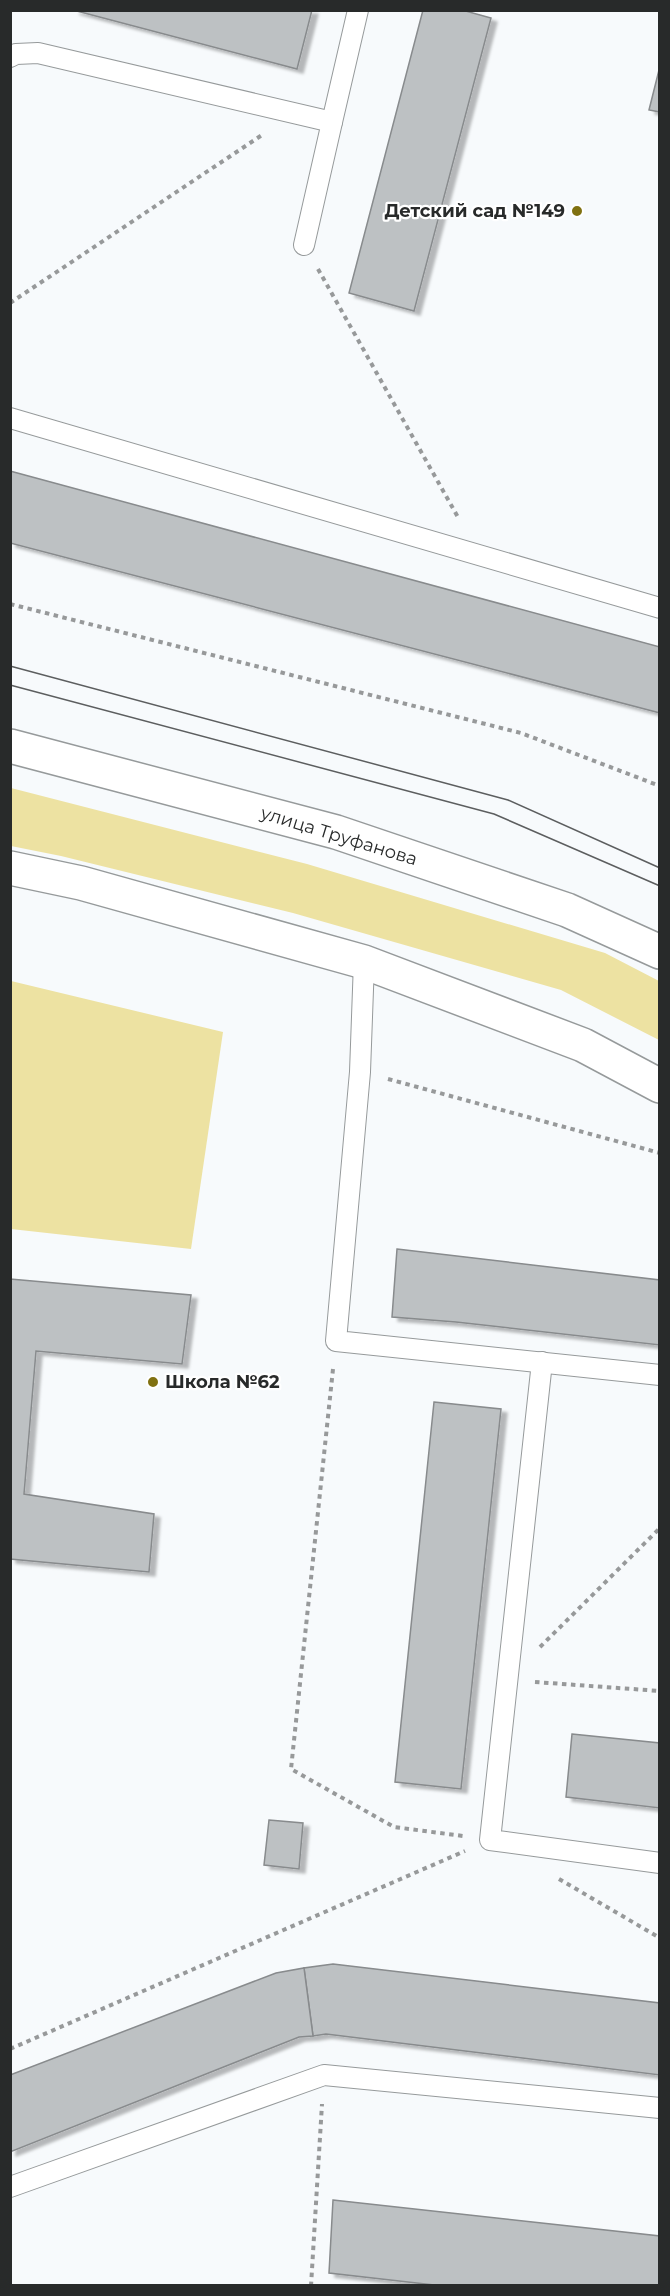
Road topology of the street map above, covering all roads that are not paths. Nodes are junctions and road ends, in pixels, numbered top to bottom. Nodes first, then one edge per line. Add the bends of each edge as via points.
1 (358, 10) edge
2 (10, 57) edge
3 (332, 122) junction
4 (304, 245) road end
5 (10, 418) edge
6 (660, 608) edge
7 (10, 746) edge
8 (10, 868) edge
9 (660, 952) edge
10 (364, 962) junction
11 (660, 1086) edge
12 (542, 1362) junction
13 (660, 1375) edge
14 (660, 1863) edge
15 (660, 2108) edge
16 (10, 2187) edge

1 - 3 lane
2 - 3 lane via 38,53
3 - 4 lane
5 - 6 lane
7 - 9 street, улица Труфанова via 336,832 567,910
8 - 10 street via 81,883
10 - 11 street via 583,1045
10 - 12 lane via 360,1072 336,1341
12 - 13 lane
12 - 14 lane via 490,1840
15 - 16 lane via 324,2075

